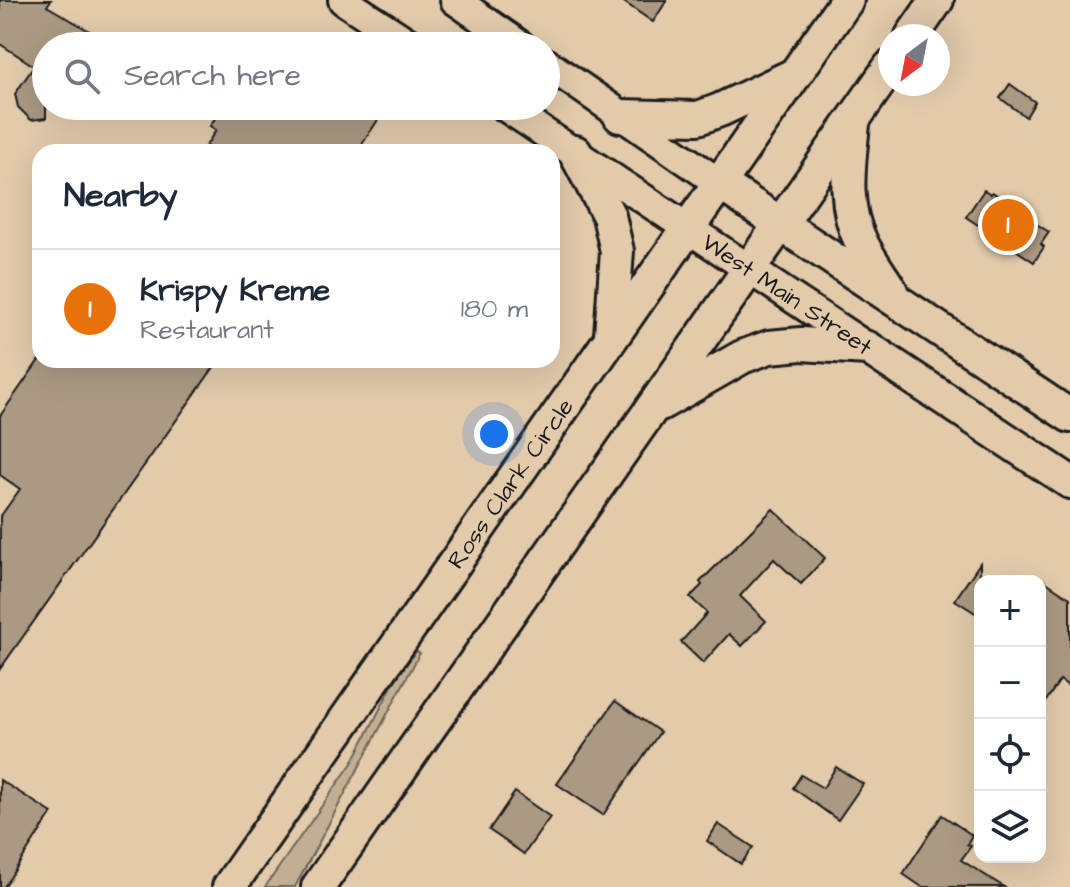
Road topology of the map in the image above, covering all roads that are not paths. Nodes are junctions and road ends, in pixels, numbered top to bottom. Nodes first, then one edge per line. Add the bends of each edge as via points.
1 (343, 0) edge
2 (455, 0) edge
3 (847, 0) edge
4 (937, 0) edge
5 (920, 24) edge
6 (392, 32) edge
7 (501, 32) edge
8 (560, 73) edge
9 (794, 75) junction
10 (878, 84) edge
11 (620, 116) junction
12 (526, 120) edge
13 (853, 120) junction
14 (575, 152) junction
15 (719, 183) junction
16 (781, 223) junction
17 (687, 228) junction
18 (749, 269) junction
19 (897, 300) junction
20 (610, 340) junction
21 (868, 348) junction
22 (654, 408) junction
23 (1070, 416) edge
24 (1070, 482) edge
25 (229, 887) edge
26 (318, 887) edge

1 - 6 main road
2 - 7 main road
3 - 9 highway, Ross Clark Circle
4 - 5 highway
8 - 11 main road
9 - 11 highway via 698,118
9 - 15 highway, Ross Clark Circle
10 - 13 highway
11 - 15 main road
12 - 14 main road, West Main Street
13 - 16 highway
13 - 19 highway via 849,202 860,241
14 - 17 main road, West Main Street
14 - 20 highway via 609,216 617,251
15 - 16 highway
15 - 17 highway, Ross Clark Circle
16 - 18 highway
16 - 19 highway
17 - 18 main road, West Main Street
17 - 20 highway, Ross Clark Circle
18 - 21 main road, West Main Street
18 - 22 highway
19 - 23 highway
20 - 25 highway, Ross Clark Circle
21 - 22 highway via 769,347
21 - 24 highway, West Main Street
22 - 26 highway

